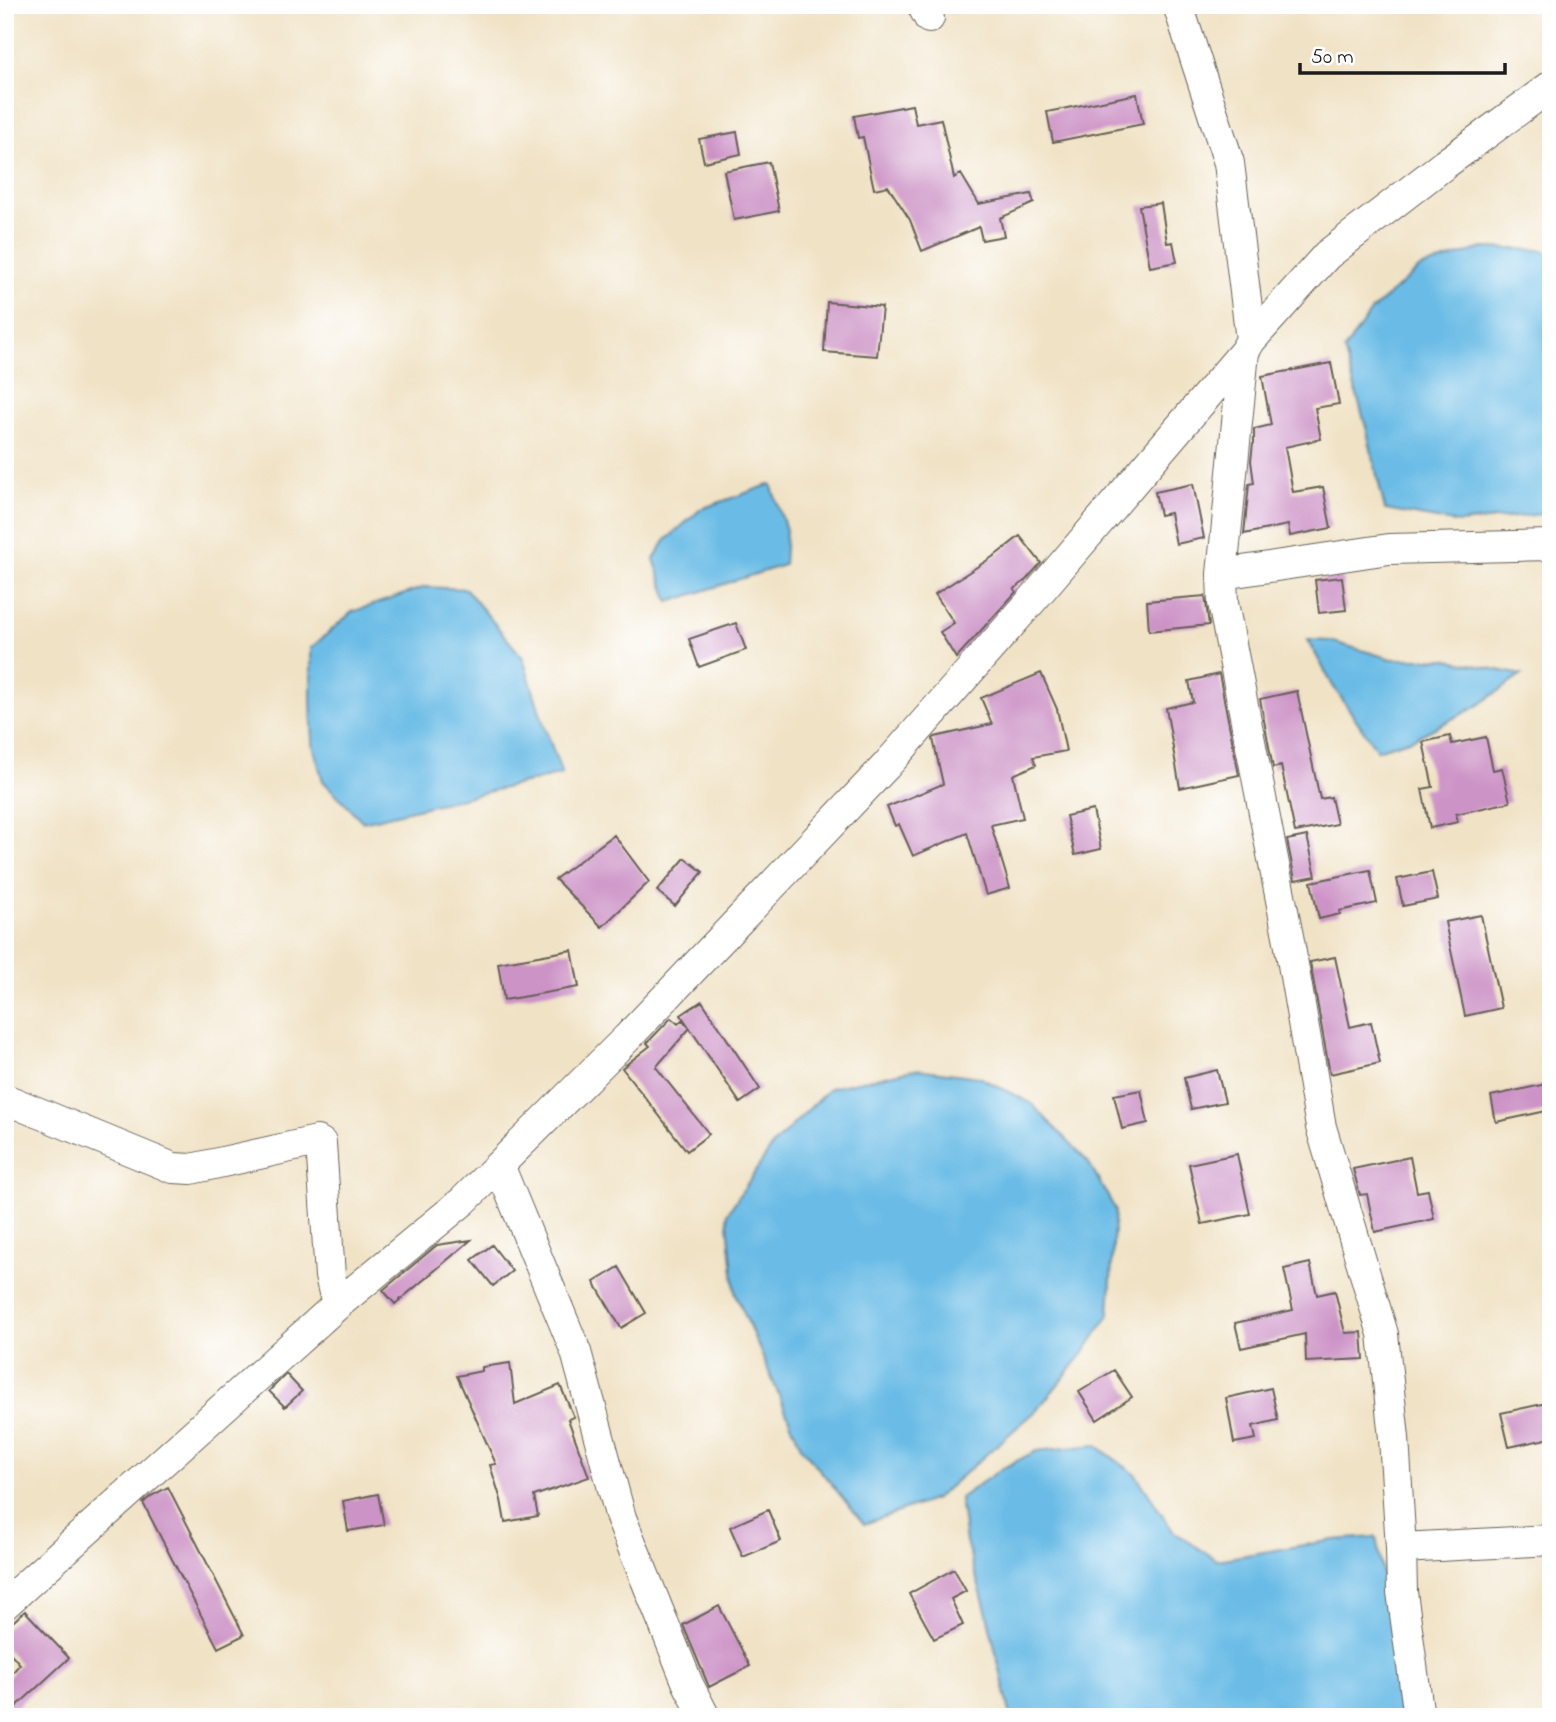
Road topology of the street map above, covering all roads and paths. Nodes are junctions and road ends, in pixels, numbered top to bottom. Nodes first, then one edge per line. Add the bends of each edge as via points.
1 (1178, 5) edge
2 (1551, 86) edge
3 (1248, 346) junction
4 (1551, 545) edge
5 (1223, 575) junction
6 (5, 1099) edge
7 (499, 1165) junction
8 (337, 1305) junction
9 (1551, 1540) edge
10 (1401, 1548) junction
11 (5, 1604) edge
12 (705, 1717) edge
13 (1419, 1717) edge

1 - 3 street via 1229,163
2 - 3 street via 1327,255
3 - 5 street
3 - 7 street via 886,766
4 - 5 street via 1389,549
5 - 10 street via 1223,603 1321,1127 1383,1334
6 - 8 street via 173,1168 191,1169 321,1143 330,1276
7 - 8 street via 463,1201
7 - 12 street via 576,1352 621,1518
8 - 11 street
9 - 10 street
10 - 13 street via 1402,1592

